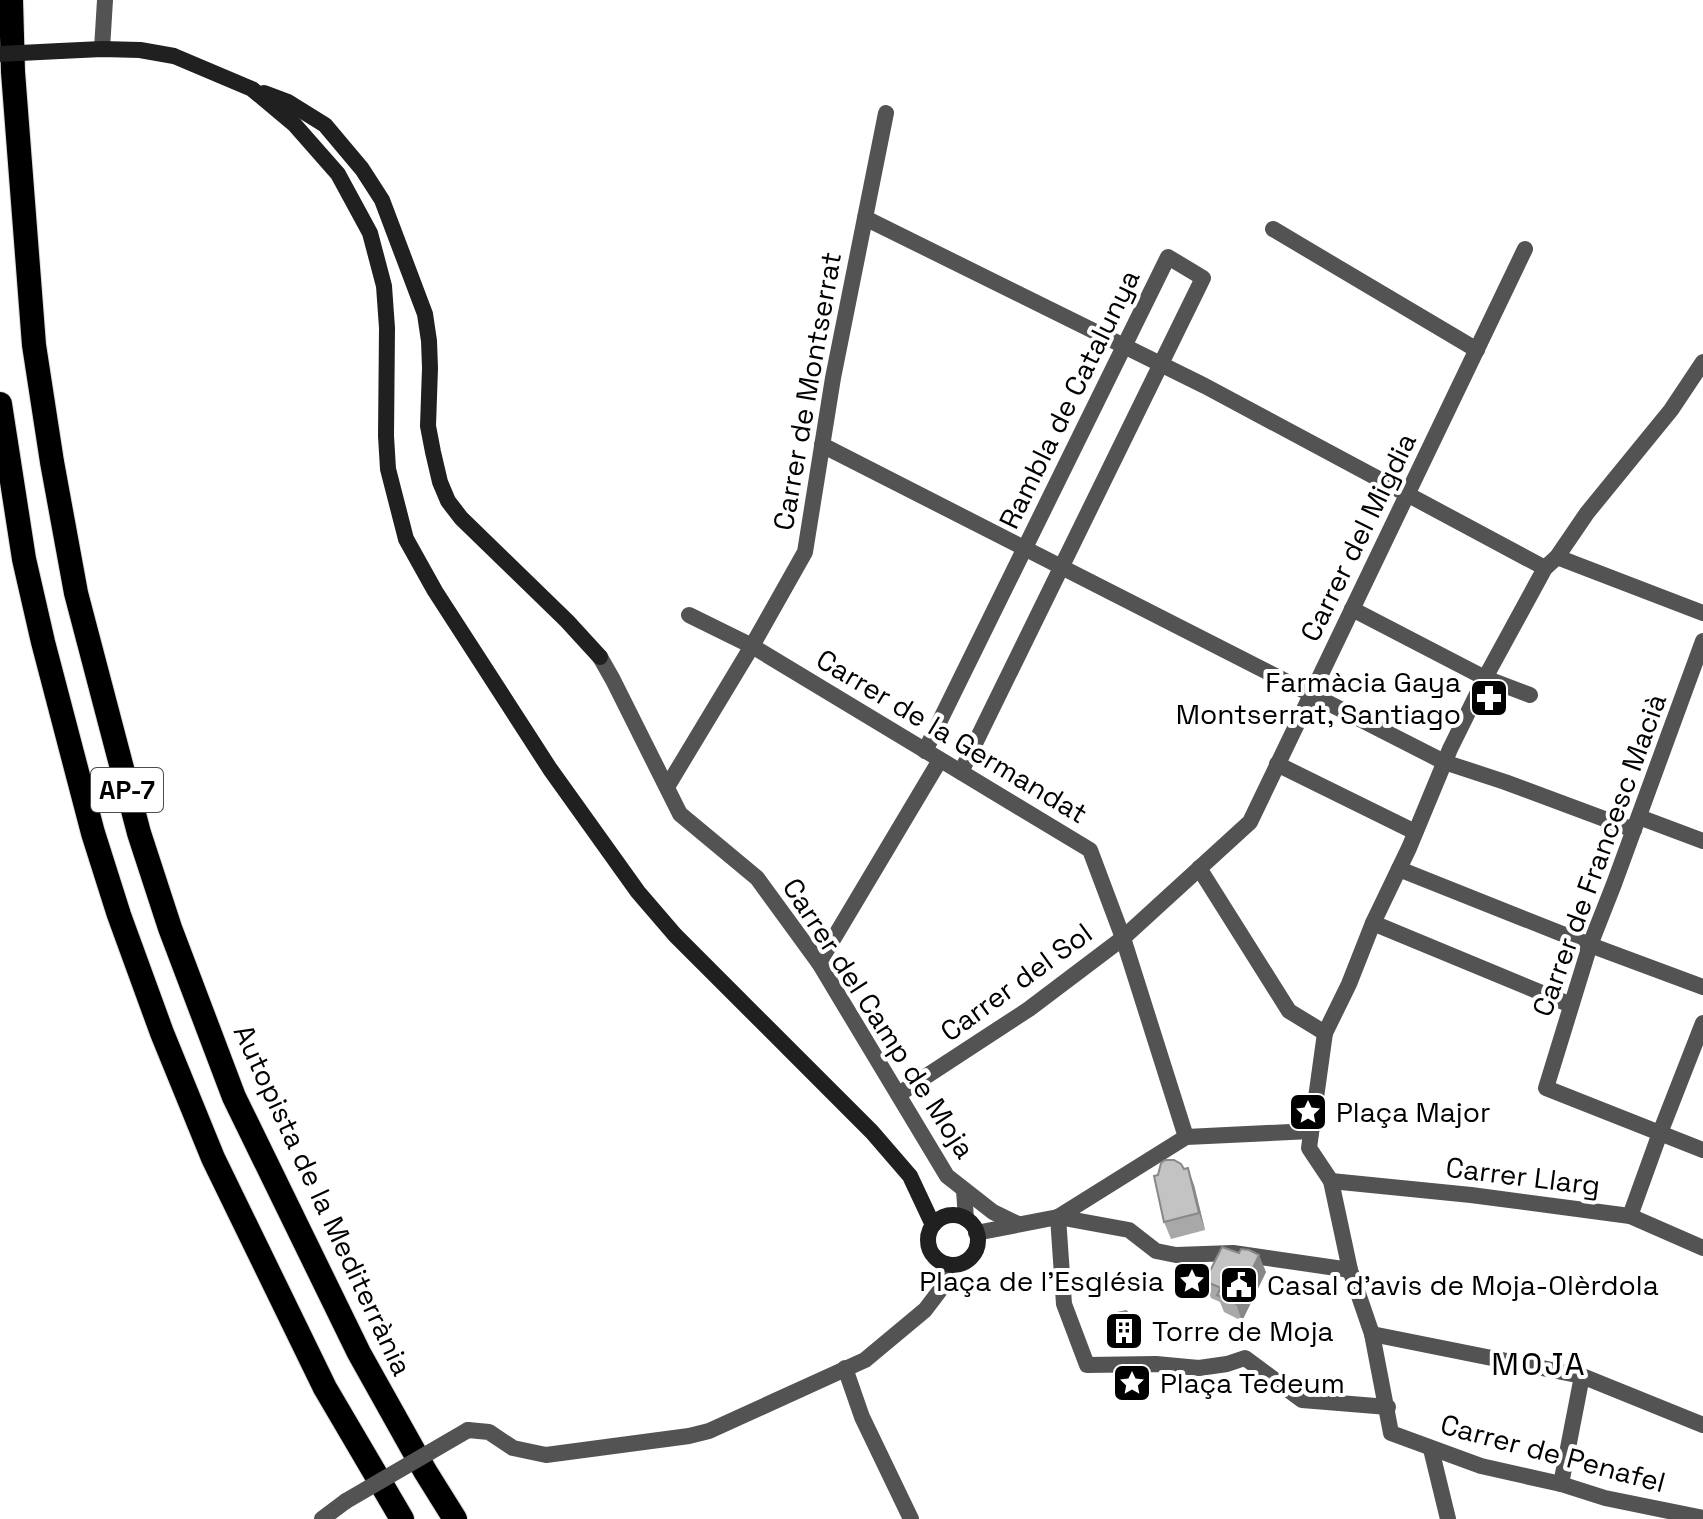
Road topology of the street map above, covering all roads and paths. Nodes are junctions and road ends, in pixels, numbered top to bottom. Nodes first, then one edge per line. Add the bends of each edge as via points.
1 (11, 0) edge
2 (105, 0) edge
3 (102, 49) junction
4 (0, 54) edge
5 (252, 89) junction
6 (886, 113) dead end
7 (865, 218) junction
8 (1273, 229) dead end
9 (1525, 249) dead end
10 (1124, 346) junction
11 (1477, 350) junction
12 (1703, 362) edge
13 (1161, 364) junction
14 (0, 404) edge
15 (822, 445) junction
16 (1407, 494) junction
17 (1025, 548) junction
18 (1551, 562) junction
19 (1061, 567) junction
20 (1352, 609) junction
21 (1703, 613) edge
22 (689, 615) dead end
23 (1703, 641) edge
24 (752, 646) junction
25 (1485, 678) junction
26 (1311, 694) junction
27 (1530, 695) dead end
28 (925, 751) junction
29 (940, 760) junction
30 (1444, 762) junction
31 (1277, 764) junction
32 (961, 772) junction
33 (667, 787) junction
34 (1637, 824) junction
35 (1415, 832) junction
36 (1703, 841) edge
37 (1199, 868) junction
38 (1399, 869) junction
39 (1373, 923) junction
40 (1123, 938) junction
41 (1590, 945) junction
42 (819, 963) junction
43 (1703, 987) edge
44 (1571, 1005) junction
45 (1703, 1023) edge
46 (1325, 1033) junction
47 (899, 1094) junction
48 (1311, 1131) junction
49 (1660, 1133) junction
50 (1186, 1137) junction
51 (1703, 1150) edge
52 (1331, 1181) junction
53 (964, 1190) junction
54 (1630, 1216) junction
55 (1058, 1217) junction
56 (1018, 1224) junction
57 (933, 1225) junction
58 (971, 1226) junction
59 (1703, 1248) edge
60 (946, 1264) junction
61 (1350, 1270) junction
62 (1372, 1334) junction
63 (845, 1368) junction
64 (1582, 1376) junction
65 (1388, 1407) junction
66 (1703, 1425) edge
67 (1431, 1449) junction
68 (1561, 1484) junction
69 (1703, 1518) edge
70 (322, 1519) edge
71 (402, 1519) edge
72 (455, 1519) edge
73 (911, 1519) edge
74 (1448, 1519) edge

1 - 72 highway, Autopista de la Mediterrània / AP-7 via 36,360 76,593 139,833 234,1097 359,1353
2 - 3 street
3 - 4 street, bridge
3 - 5 street via 174,56
5 - 33 street, Carrer del Camp de Moja via 288,102 325,125 382,200 425,314 428,426 448,501 600,657
5 - 57 street via 316,147 338,174 370,233 387,306 388,469 406,539 435,591 550,769 638,892 872,1132 910,1176
6 - 7 street, Carrer de Montserrat
7 - 10 street
7 - 15 street, Carrer de Montserrat
8 - 11 street
9 - 11 street, Carrer del Migdia
10 - 13 street
10 - 13 street, Rambla de Catalunya via 1168,257 1203,278
10 - 17 street, Rambla de Catalunya
11 - 16 street, Carrer del Migdia
12 - 18 street
13 - 16 street
13 - 19 street, Rambla de Catalunya
14 - 71 highway, AP-7 via 43,642 93,833 135,959 213,1158 325,1388
15 - 17 street
15 - 24 street, Carrer de Montserrat via 805,552
16 - 18 street
16 - 20 street, Carrer del Migdia
17 - 19 street
17 - 28 street, Rambla de Catalunya
18 - 21 street
18 - 25 street
19 - 26 street
19 - 32 street, Rambla de Catalunya
20 - 25 street
20 - 26 street, Carrer del Migdia
22 - 24 street, Carrer de la Germandat
23 - 34 street, Carrer de Francesc Macià
24 - 28 street, Carrer de la Germandat
24 - 33 street, Carrer de Montserrat
25 - 27 street
25 - 30 street
26 - 30 street
26 - 31 street, Carrer del Migdia
28 - 29 street, Carrer de la Germandat
29 - 32 street, Carrer de la Germandat
29 - 42 street
30 - 34 street
30 - 35 street
31 - 35 street
31 - 37 street, Carrer del Migdia via 1250,822
32 - 40 street, Carrer de la Germandat via 1090,850
33 - 42 street, Carrer del Camp de Moja via 680,814 757,878
34 - 36 street
34 - 41 street, Carrer de Francesc Macià
35 - 38 street
37 - 40 street, Carrer del Migdia
37 - 46 street via 1289,1011
38 - 39 street
38 - 41 street
39 - 44 street
39 - 46 street
40 - 47 street, Carrer del Sol via 1029,1009
40 - 50 street, Carrer de la Germandat
41 - 43 street
41 - 44 street, Carrer de Francesc Macià
42 - 47 street, Carrer del Camp de Moja
44 - 49 street, Carrer de Francesc Macià via 1546,1088
45 - 49 street
46 - 48 street
47 - 53 street, Carrer del Camp de Moja via 939,1165
48 - 50 street
48 - 52 street via 1309,1148
49 - 51 street
49 - 54 street
50 - 55 street
52 - 54 street, Carrer Llarg
52 - 61 street
53 - 56 street
53 - 58 street, Carrer del Camp de Moja
54 - 59 street, Carrer Llarg
55 - 56 street
55 - 61 street via 1129,1230 1156,1251 1176,1255 1233,1253
55 - 65 street via 1064,1304 1087,1365 1199,1368 1245,1358 1302,1400
56 - 58 street
57 - 58 street via 952,1215
57 - 60 street via 929,1248
58 - 60 street via 976,1248 967,1260
60 - 63 street via 944,1285 925,1310 865,1360
61 - 62 street
62 - 64 street
62 - 65 street
63 - 70 street, bridge via 689,1436 546,1455 513,1448 489,1432 468,1430
63 - 73 street via 862,1417
64 - 66 street
64 - 68 street
65 - 67 street, Carrer de Penafel via 1391,1433
67 - 68 street, Carrer de Penafel
67 - 74 street
68 - 69 street, Carrer de Penafel

